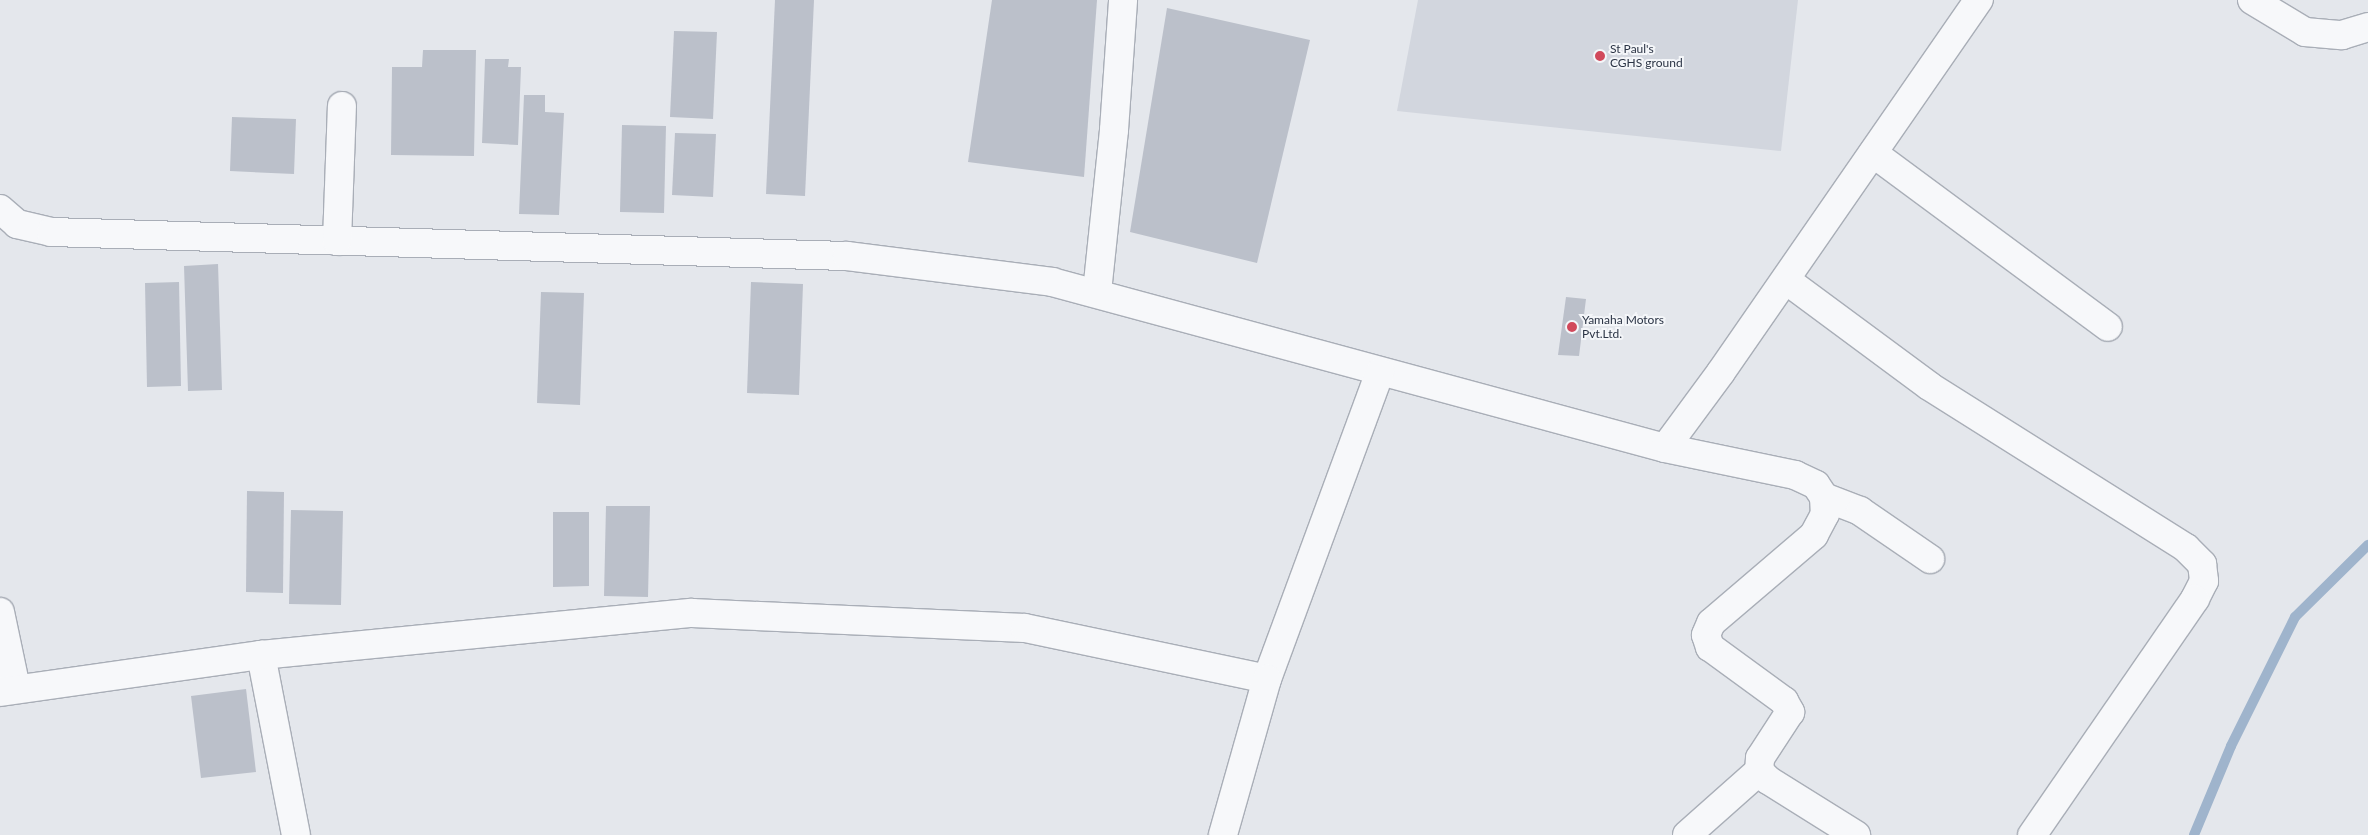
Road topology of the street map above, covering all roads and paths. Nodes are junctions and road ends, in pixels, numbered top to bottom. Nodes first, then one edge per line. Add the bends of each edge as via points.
1 (1124, 0) edge
2 (1979, 0) edge
3 (2252, 0) edge
4 (2368, 27) edge
5 (342, 106) dead end
6 (1873, 153) junction
7 (0, 209) edge
8 (337, 241) junction
9 (1786, 280) junction
10 (1097, 292) junction
11 (2108, 327) dead end
12 (1380, 372) junction
13 (1664, 448) junction
14 (1824, 497) junction
15 (1930, 559) dead end
16 (0, 612) edge
17 (261, 655) junction
18 (1266, 679) junction
19 (8, 690) edge
20 (1759, 771) junction
21 (296, 835) edge
22 (1223, 835) edge
23 (1687, 835) edge
24 (1856, 835) edge
25 (2032, 835) edge

1 - 10 street
2 - 6 street
3 - 4 street via 2305,32 2342,35
5 - 8 street
6 - 9 street
6 - 11 street
7 - 8 street via 17,224 51,232
8 - 10 street via 847,256 1052,282
9 - 13 street
9 - 25 street via 1929,386 2040,459 2186,548 2202,564 2204,581 2195,598
10 - 12 street
12 - 13 street
12 - 18 street
13 - 14 street via 1795,475 1816,485
14 - 15 street via 1860,511
14 - 20 street via 1824,514 1814,535 1711,622 1706,635 1710,648 1784,701 1790,712 1760,758
16 - 19 street
17 - 18 street via 692,613 1025,628
17 - 19 street
17 - 21 street
18 - 22 street
20 - 23 street
20 - 24 street via 1768,780

